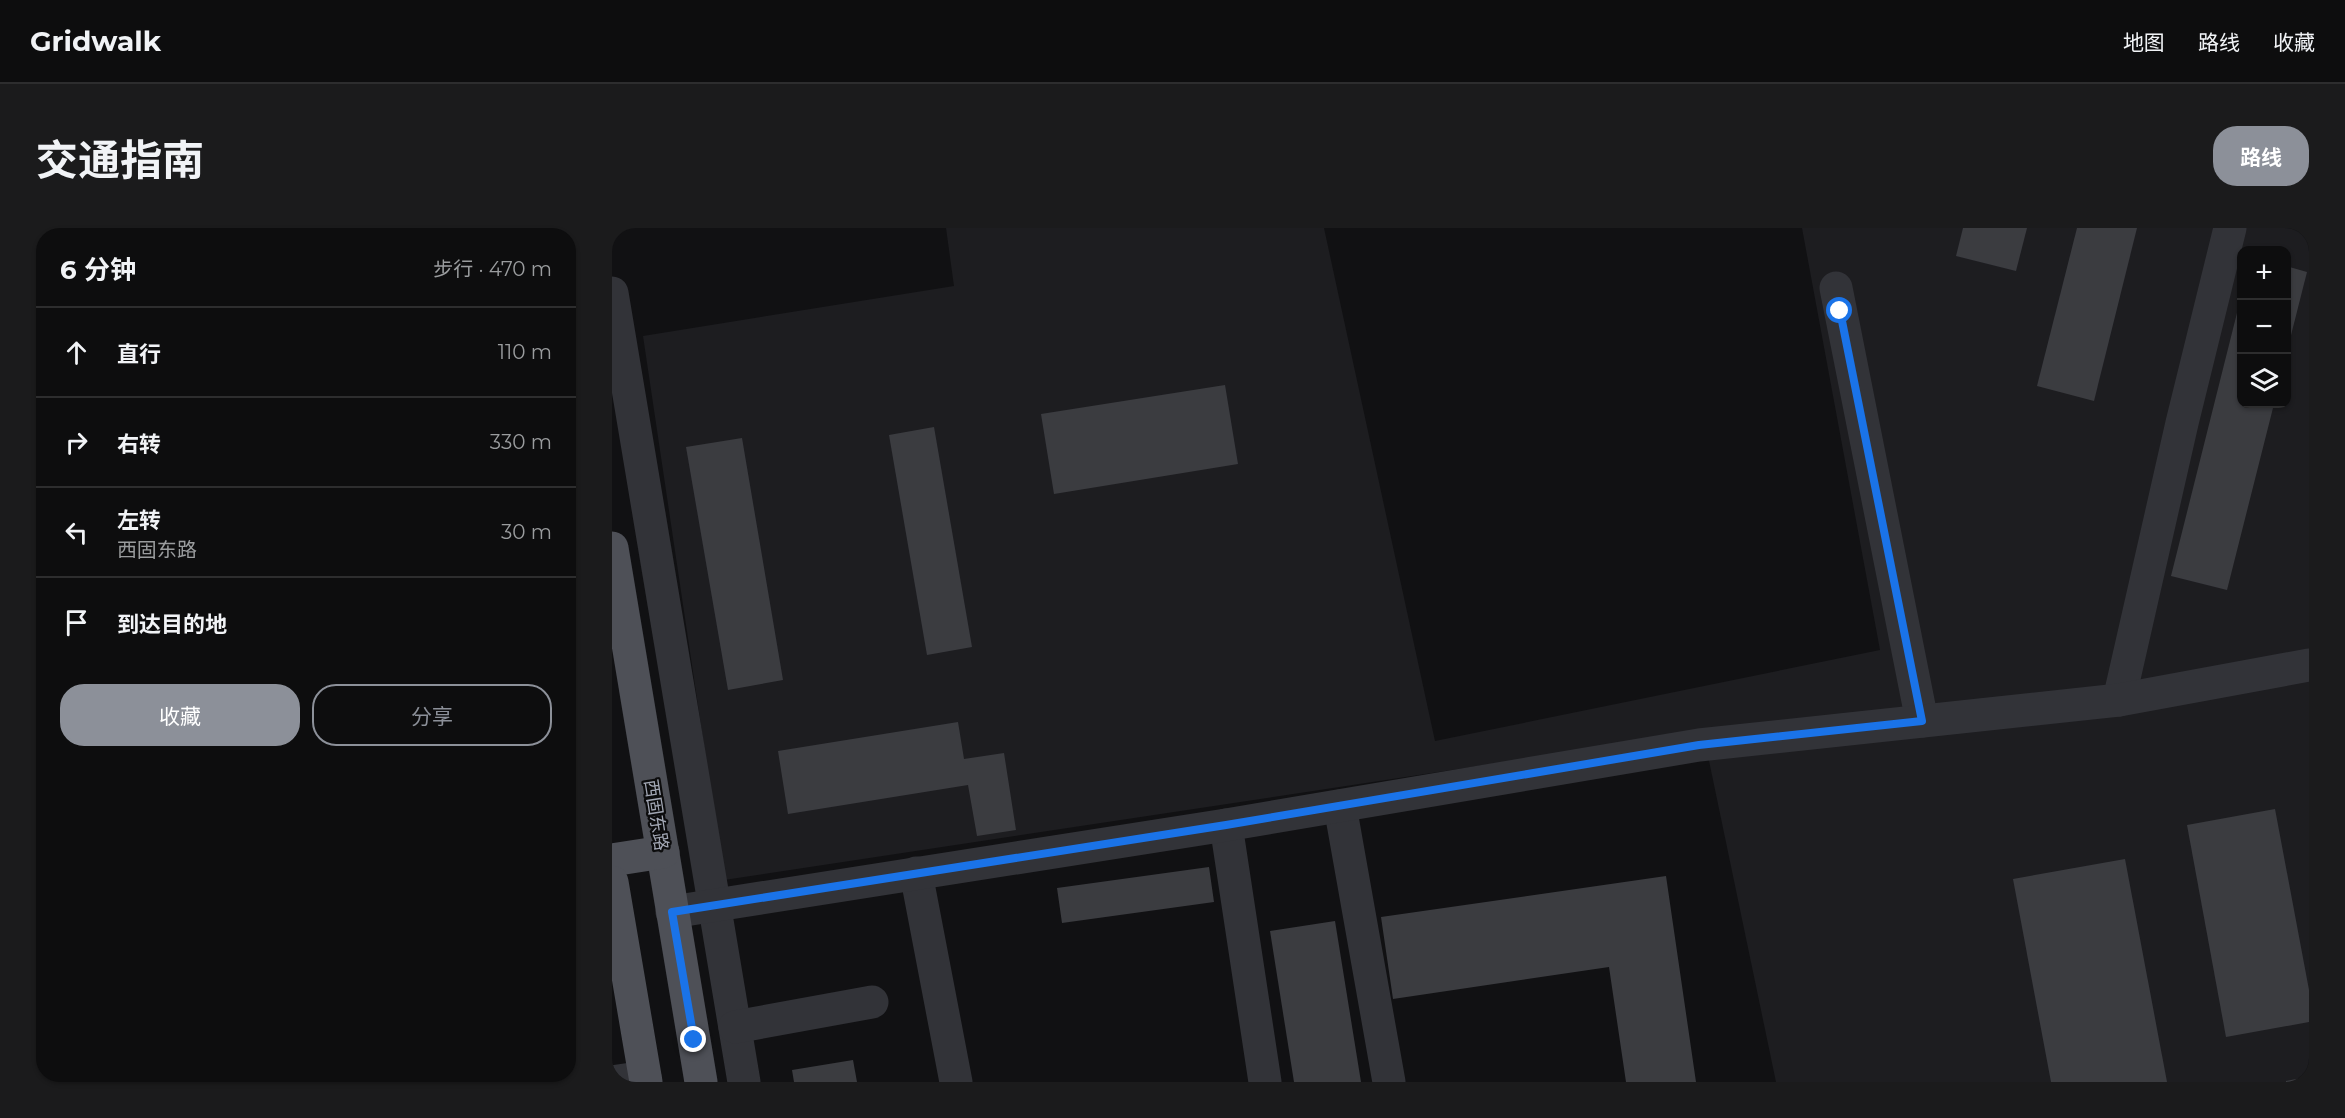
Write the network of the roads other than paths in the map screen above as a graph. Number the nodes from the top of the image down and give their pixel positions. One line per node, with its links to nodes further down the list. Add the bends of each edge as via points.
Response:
1 (2230, 228): 6 (street)
2 (1836, 288): 7 (street)
3 (612, 293): 14 (street)
4 (612, 548): 10 (main road, 西固东路)
5 (2309, 664): 6 (street)
6 (2119, 700): 7 (street)
7 (1922, 721): 8 (street, via 1699,745)
8 (1340, 806): 9 (street); 24 (street)
9 (1226, 825): 12 (street); 23 (street)
10 (663, 852): 11 (main road); 15 (main road, 西固东路)
11 (612, 860)
12 (916, 873): 14 (street); 22 (street)
13 (612, 882): 18 (main road)
14 (716, 905): 15 (street); 17 (street)
15 (672, 912): 20 (main road, 西固东路)
16 (872, 1002): 17 (street)
17 (735, 1027): 21 (street)
18 (645, 1080): 19 (street)
19 (612, 1082)
20 (701, 1082)
21 (744, 1082)
22 (956, 1082)
23 (1265, 1082)
24 (1389, 1082)

